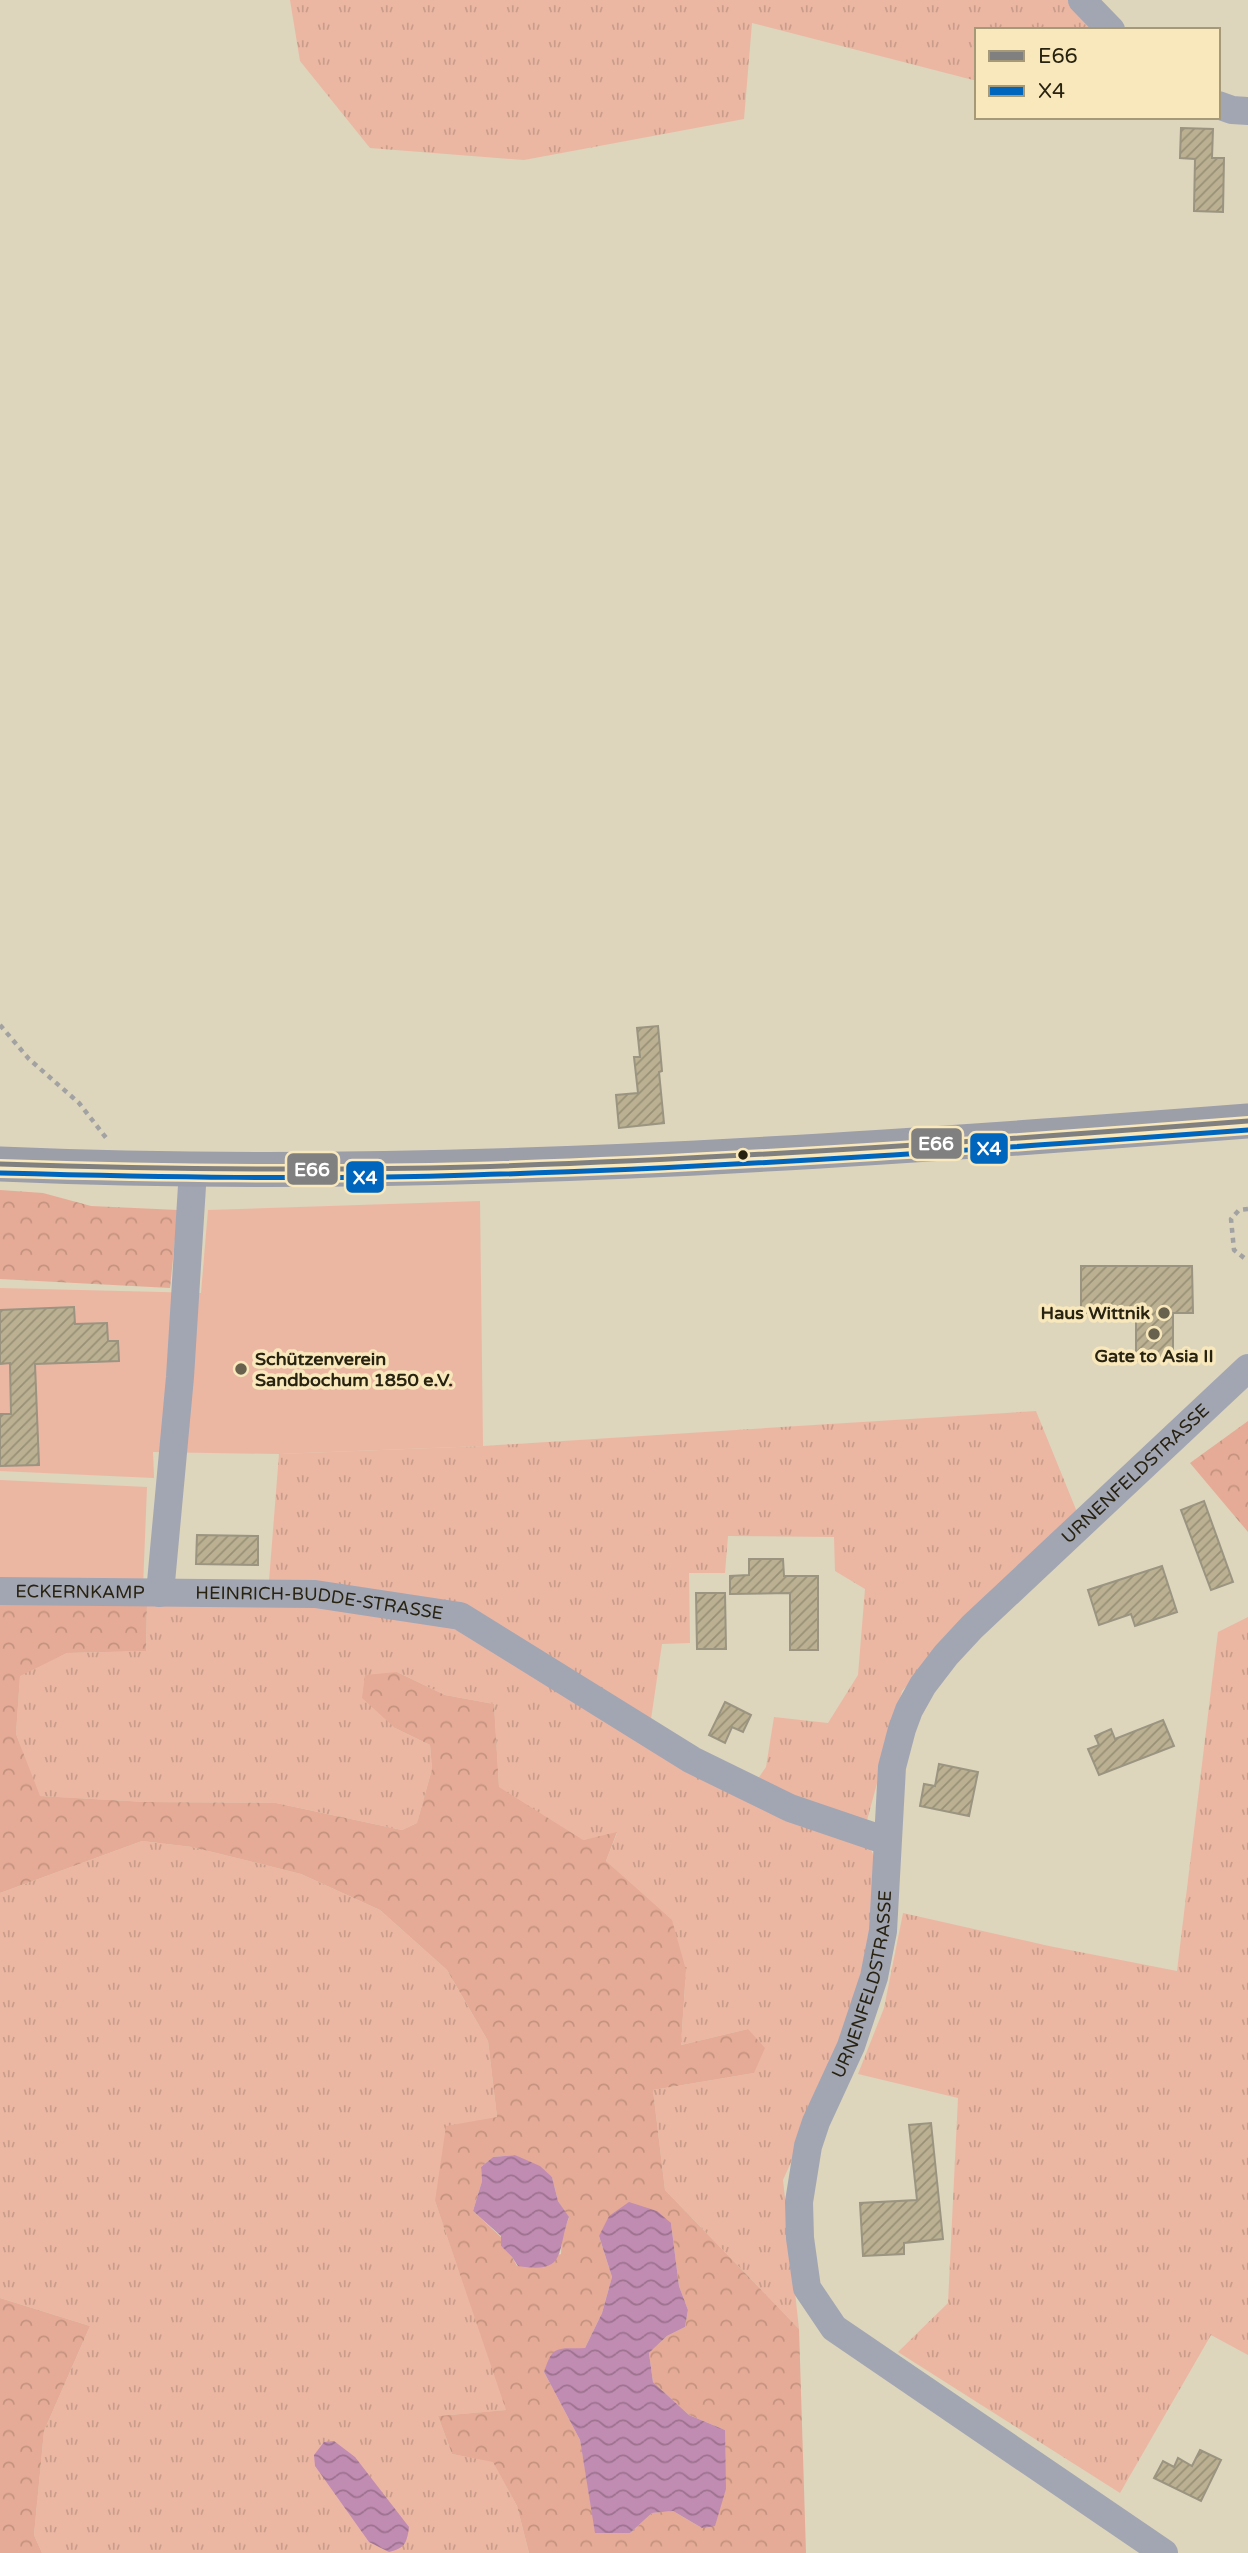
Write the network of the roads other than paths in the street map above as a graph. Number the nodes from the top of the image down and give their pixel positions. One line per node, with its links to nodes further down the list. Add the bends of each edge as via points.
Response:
1 (1082, 0): 2 (street)
2 (1109, 28)
3 (1220, 107): 4 (street)
4 (1248, 111)
5 (1248, 1121): 7 (main road, via 583,1163)
6 (0, 1164): 7 (main road)
7 (193, 1170): 10 (street)
8 (1248, 1368): 11 (street, URNENFELDSTRASSE, via 972,1627 939,1665 902,1729 892,1767)
9 (0, 1591): 10 (street, ECKERNKAMP)
10 (160, 1593): 11 (street, HEINRICH-BUDDE-STRASSE, via 315,1594 460,1616 692,1760 790,1808)
11 (887, 1841): 12 (street, URNENFELDSTRASSE, via 883,1931 874,1977 851,2046 816,2122 805,2165 799,2202 807,2288 834,2328)
12 (1164, 2553)

